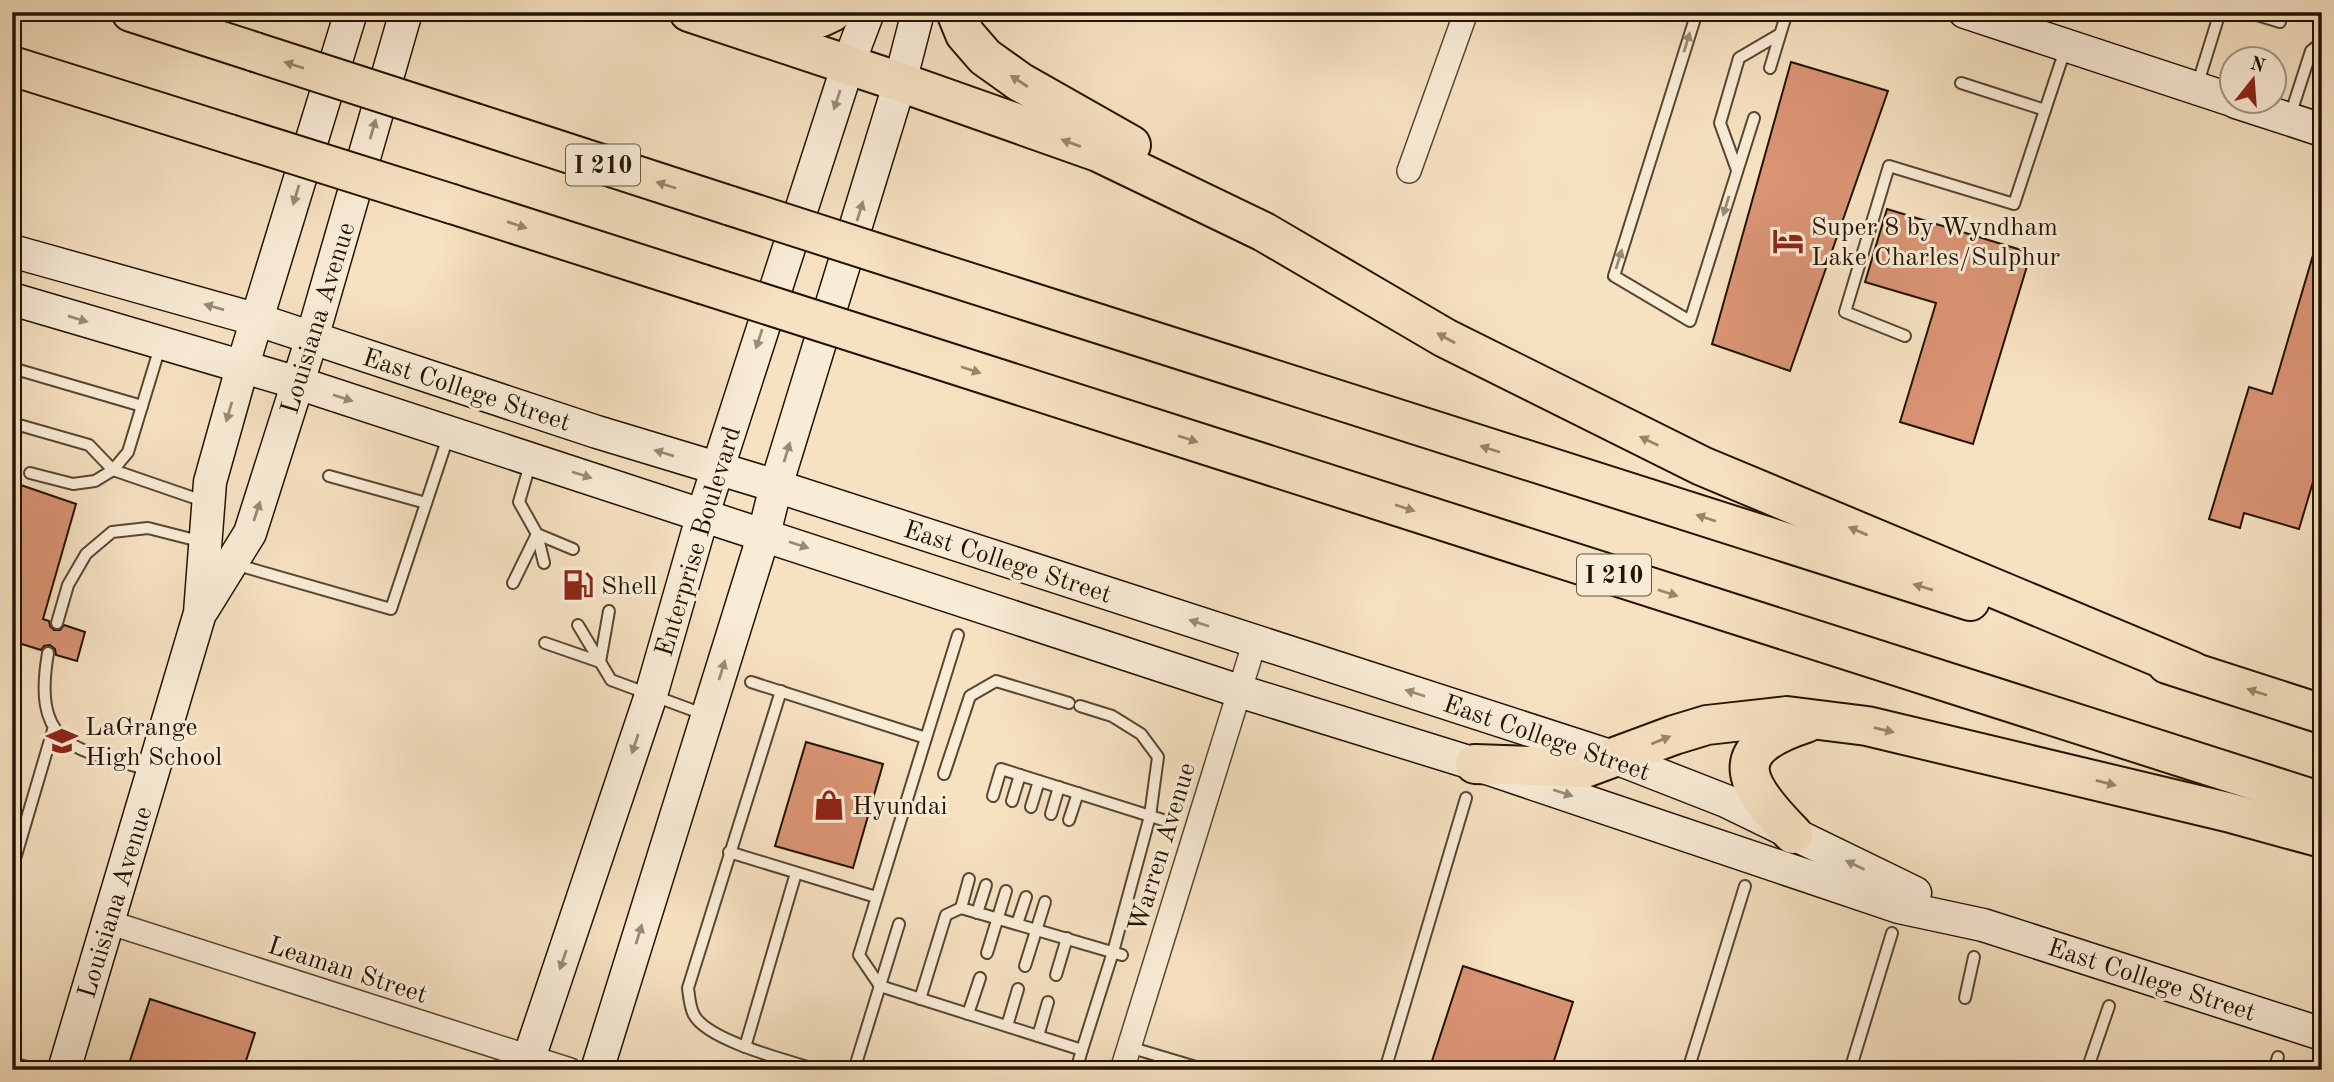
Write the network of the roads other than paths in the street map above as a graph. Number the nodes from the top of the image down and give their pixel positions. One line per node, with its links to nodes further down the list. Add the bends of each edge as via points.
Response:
1 (131, 12): 72 (highway, I 210, one-way to 1, bridge)
2 (351, 12): 37 (main road, Louisiana Avenue, one-way to 37)
3 (406, 12): 39 (main road, Louisiana Avenue, one-way to 3)
4 (832, 12): 14 (highway, via 785,27)
5 (868, 12): 20 (main road, Enterprise Boulevard)
6 (918, 12): 23 (main road)
7 (956, 12): 34 (highway, one-way to 7, via 1172,168 1020,82 985,57 965,34)
8 (1466, 12): 33 (street)
9 (1697, 12): 32 (lane, one-way to 9, via 1690,321 1614,276)
10 (1787, 12): 17 (lane)
11 (1965, 12): 15 (main road)
12 (2220, 12): 25 (lane)
13 (2247, 12): 16 (lane)
14 (701, 17): 20 (highway)
15 (2026, 21): 19 (main road)
16 (2280, 22)
17 (1780, 34): 22 (lane); 32 (lane, via 1739,58 1720,123)
18 (2322, 42): 30 (lane, via 2311,51)
19 (2067, 46): 25 (main road); 27 (lane)
20 (848, 65): 23 (highway); 48 (main road, Enterprise Boulevard, one-way to 48)
21 (12, 66): 92 (highway, I 210, one-way to 92, bridge)
22 (1770, 68)
23 (900, 82): 34 (highway, one-way to 23, via 1098,152); 52 (main road, one-way to 23)
24 (1961, 83): 27 (lane)
25 (2196, 88): 26 (main road)
26 (2218, 96)
27 (2045, 110): 38 (lane, via 2014,204 1889,166 1845,312)
28 (2280, 116): 30 (main road)
29 (1754, 118): 32 (lane)
30 (2289, 119): 31 (main road)
31 (2322, 130)
32 (1737, 170)
33 (1409, 171)
34 (1264, 233): 72 (highway, one-way to 34, via 1702,466 1445,338)
35 (12, 251): 37 (main road, East College Street, one-way to 35)
36 (12, 299): 40 (main road, East College Street, one-way to 40)
37 (258, 320): 39 (main road, East College Street); 42 (main road, Louisiana Avenue)
38 (1905, 336)
39 (312, 338): 43 (main road, Louisiana Avenue); 48 (main road, East College Street, one-way to 39)
40 (161, 344): 42 (main road, East College Street); 44 (lane)
41 (12, 368): 44 (lane)
42 (242, 368): 43 (main road, East College Street); 53 (main road, Louisiana Avenue, one-way to 53)
43 (298, 383): 46 (main road, East College Street, one-way to 46); 60 (main road, Louisiana Avenue, one-way to 43, via 250,533)
44 (142, 406): 49 (lane, via 128,452)
45 (12, 423): 49 (lane, via 89,444)
46 (450, 432): 47 (main road, East College Street); 54 (lane)
47 (532, 459): 55 (main road, East College Street, one-way to 55); 56 (lane, via 519,502)
48 (718, 469): 52 (main road, East College Street); 55 (main road, Enterprise Boulevard)
49 (113, 470): 50 (lane, via 95,481 73,484); 53 (lane)
50 (30, 473)
51 (328, 476): 54 (lane)
52 (776, 486): 57 (main road); 68 (main road, East College Street, one-way to 52)
53 (208, 503): 58 (main road, Louisiana Avenue)
54 (426, 503): 60 (lane, via 391,609)
55 (703, 514): 57 (main road, East College Street); 76 (main road, Enterprise Boulevard)
56 (537, 534): 59 (lane); 61 (lane); 62 (lane)
57 (764, 534): 75 (main road, East College Street, one-way to 75); 78 (main road, one-way to 57)
58 (206, 543): 64 (main road, Louisiana Avenue); 65 (lane, via 148,528 111,532 86,554 68,585)
59 (573, 549)
60 (232, 563): 64 (main road, Louisiana Avenue)
61 (544, 564)
62 (513, 583)
63 (609, 611): 71 (lane)
64 (200, 613): 83 (main road, Louisiana Avenue)
65 (57, 623)
66 (578, 625): 71 (lane)
67 (958, 635): 81 (lane)
68 (1255, 641): 75 (street, Warren Avenue); 82 (main road, East College Street, one-way to 68)
69 (545, 643): 71 (lane)
70 (48, 653): 80 (lane, via 43,681)
71 (600, 662): 76 (lane, via 611,680)
72 (2192, 671): 77 (highway, I 210, one-way to 72)
73 (751, 682): 74 (lane)
74 (781, 691): 81 (lane); 100 (lane)
75 (1239, 691): 87 (main road, East College Street); 137 (street, Warren Avenue)
76 (651, 695): 78 (lane); 141 (main road, Enterprise Boulevard, one-way to 141)
77 (2322, 713)
78 (708, 715): 145 (main road, one-way to 78)
79 (1819, 719): 82 (highway, one-way to 79, via 1707,725 1787,716); 98 (highway, via 1779,732 1756,749 1748,767 1752,783 1769,809); 99 (highway, one-way to 99, via 1867,726)
80 (53, 730): 83 (lane, via 101,758); 101 (lane)
81 (926, 738): 107 (lane)
82 (1616, 758): 87 (highway, via 1585,768); 98 (main road, East College Street, via 1726,801)
83 (153, 770): 113 (main road, Louisiana Avenue)
84 (944, 774): 95 (lane, via 970,695 996,681 1112,716 1141,734 1158,757)
85 (1020, 775): 86 (lane); 90 (lane, via 1001,769); 91 (lane)
86 (1039, 781): 88 (lane); 93 (lane)
87 (1471, 781): 116 (main road, East College Street, one-way to 116, via 1899,907); 151 (lane)
88 (1059, 787): 89 (lane); 94 (lane)
89 (1078, 793): 95 (lane); 96 (lane)
90 (993, 796)
91 (1012, 801)
92 (2322, 802)
93 (1031, 807)
94 (1051, 814)
95 (1150, 816): 97 (lane); 121 (lane)
96 (1069, 820)
97 (1163, 820)
98 (1793, 834): 116 (main road, East College Street, one-way to 98)
99 (2322, 838)
100 (729, 852): 102 (lane); 136 (lane, via 688,988 694,1016 710,1032)
101 (12, 869)
102 (796, 873): 107 (lane); 136 (lane)
103 (969, 879): 110 (lane)
104 (986, 885): 111 (lane)
105 (1745, 886): 152 (lane)
106 (1006, 891): 112 (lane)
107 (876, 897): 126 (lane, via 859,955)
108 (1026, 897): 115 (lane)
109 (1045, 902): 117 (lane)
110 (961, 908): 111 (lane); 129 (lane, via 946,915)
111 (977, 913): 112 (lane)
112 (998, 919): 115 (lane); 120 (lane)
113 (108, 922): 141 (street, Leaman Street); 143 (main road, Louisiana Avenue)
114 (899, 924): 126 (lane)
115 (1017, 924): 117 (lane)
116 (1983, 925): 134 (main road, East College Street)
117 (1036, 929): 119 (lane); 123 (lane)
118 (1892, 933): 153 (lane)
119 (1067, 938): 121 (lane); 124 (lane)
120 (987, 953)
121 (1118, 953): 138 (lane)
122 (1974, 957): 128 (lane)
123 (1025, 966)
124 (1056, 975)
125 (979, 978): 132 (lane)
126 (880, 986): 129 (lane); 147 (lane)
127 (1018, 989): 133 (lane)
128 (1965, 998)
129 (920, 999): 132 (lane)
130 (1048, 1002): 135 (lane)
131 (2109, 1006): 154 (lane)
132 (968, 1014): 133 (lane)
133 (1007, 1026): 135 (lane)
134 (2322, 1034)
135 (1038, 1036): 138 (lane)
136 (746, 1047): 146 (lane)
137 (1129, 1047): 149 (street, Warren Avenue); 150 (lane)
138 (1082, 1050): 148 (lane)
139 (2278, 1057): 155 (lane)
140 (12, 1063): 142 (lane)
141 (527, 1063): 144 (street, Leaman Street)
142 (39, 1070)
143 (64, 1070)
144 (570, 1070)
145 (597, 1070)
146 (818, 1070)
147 (854, 1070)
148 (1076, 1070)
149 (1122, 1070)
150 (1206, 1070)
151 (1385, 1070)
152 (1688, 1070)
153 (1850, 1070)
154 (2087, 1070)
155 (2274, 1070)

